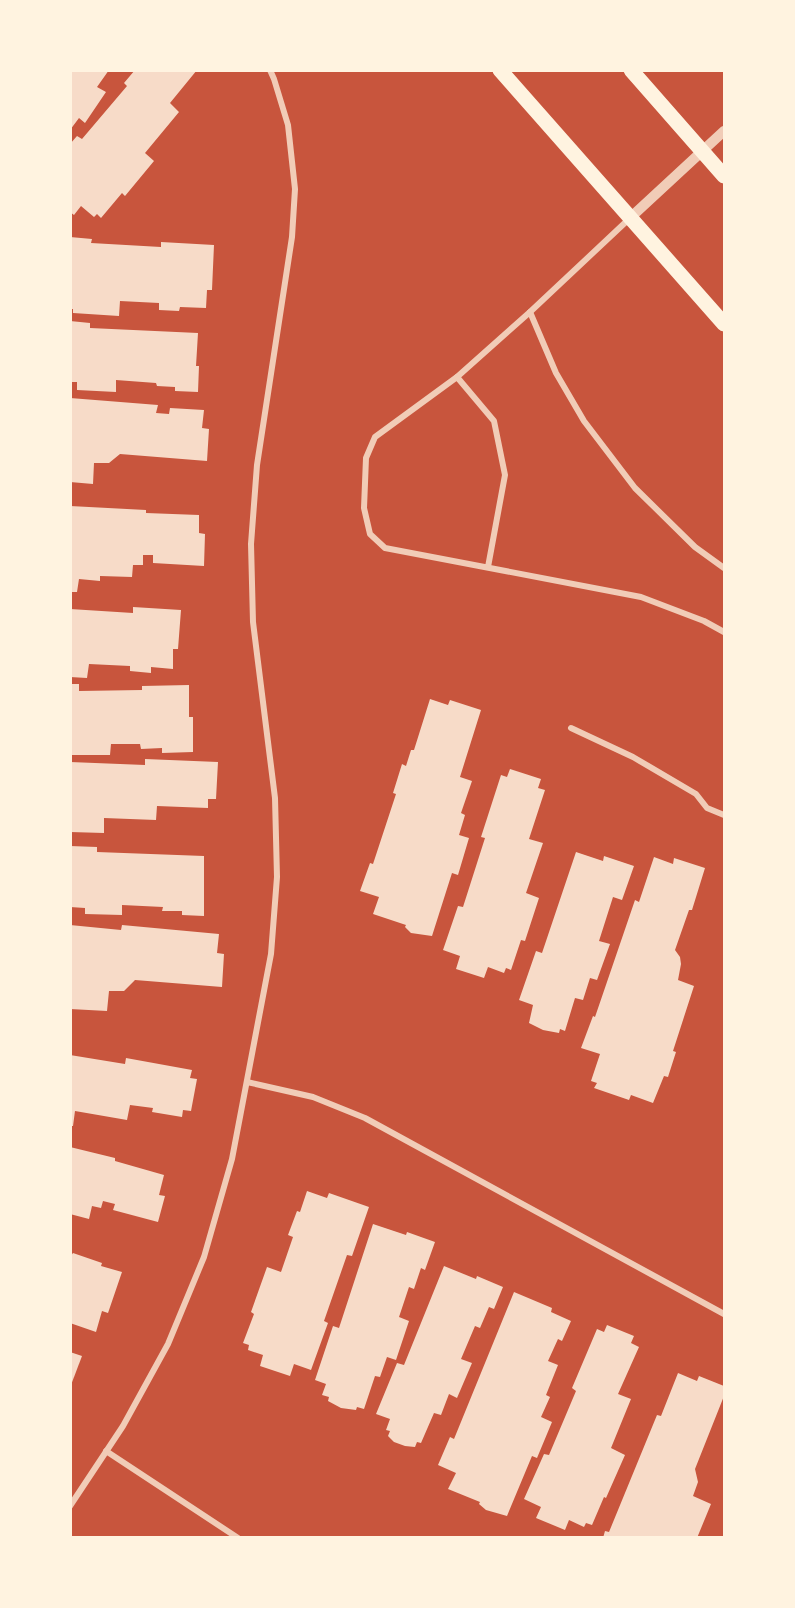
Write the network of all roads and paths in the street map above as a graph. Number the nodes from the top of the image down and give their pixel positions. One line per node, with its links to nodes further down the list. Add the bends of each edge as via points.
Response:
1 (270, 70): 16 (street, via 288,125 296,189 257,465 251,544 253,622 274,798 277,877 271,954)
2 (500, 70): 7 (main road)
3 (631, 70): 5 (main road)
4 (724, 131): 5 (street)
5 (703, 151): 6 (main road); 7 (street)
6 (724, 176)
7 (630, 218): 8 (street); 9 (main road)
8 (530, 312): 10 (street); 12 (street, via 556,372 584,421 635,488 695,547)
9 (724, 324)
10 (457, 377): 11 (street, via 494,421 506,475); 11 (street, via 375,437 366,458 364,508 370,534 385,548)
11 (488, 567): 13 (street, via 641,597)
12 (724, 568)
13 (724, 632)
14 (571, 728): 15 (street, via 642,762 696,794 707,808)
15 (724, 815)
16 (247, 1082): 17 (street, via 313,1097 365,1118); 18 (street, via 230,1167 204,1257 168,1344)
17 (724, 1314)
18 (106, 1451): 19 (street); 20 (street)
19 (70, 1506)
20 (238, 1538)

